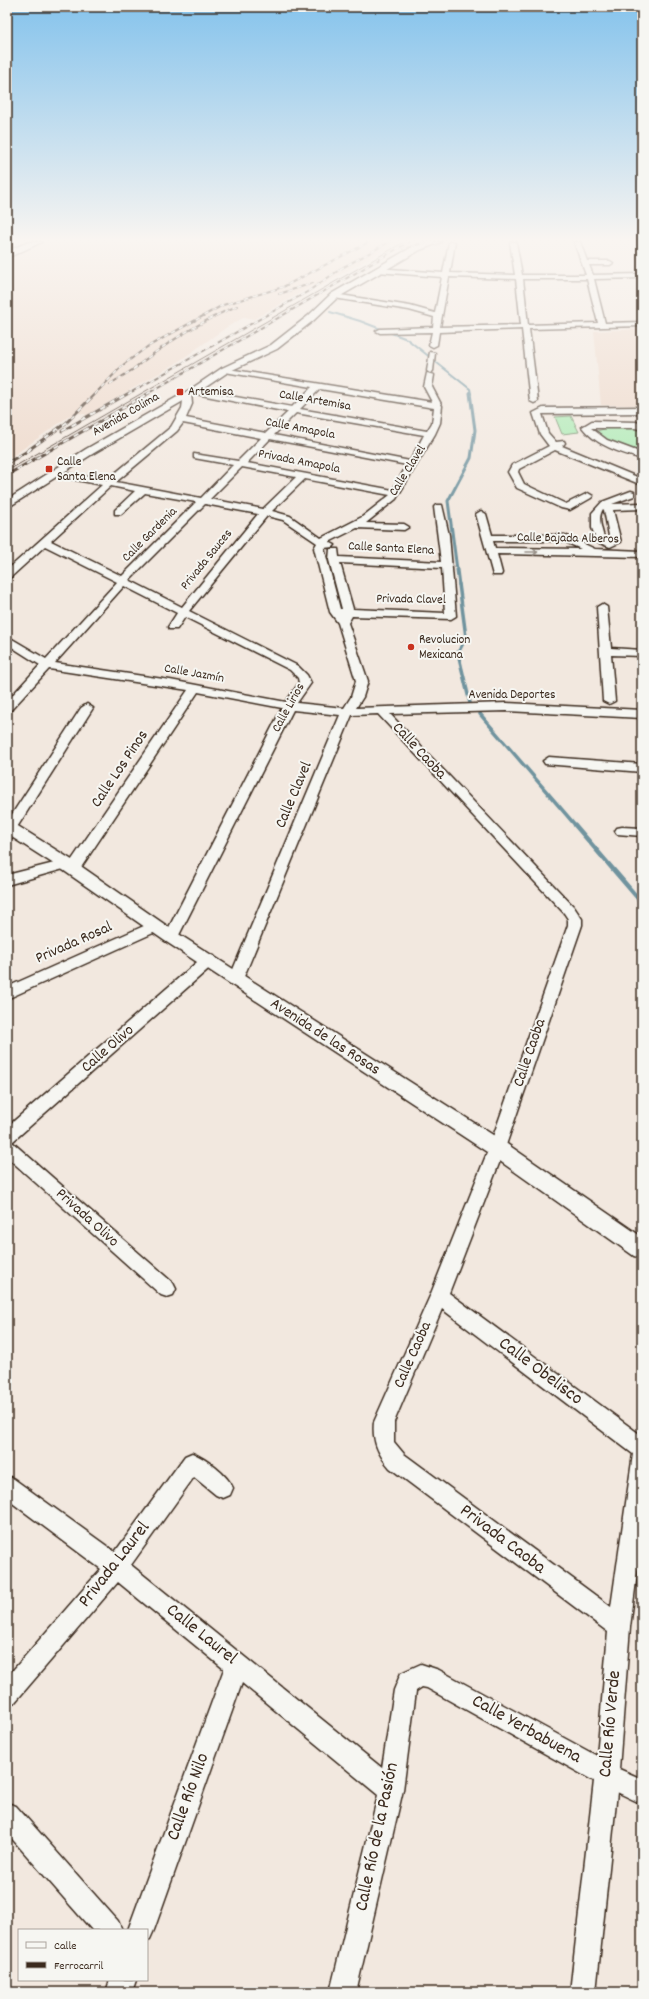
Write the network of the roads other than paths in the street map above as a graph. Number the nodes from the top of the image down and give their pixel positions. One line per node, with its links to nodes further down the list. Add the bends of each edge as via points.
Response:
1 (289, 335): 5 (street, Avenida Colima, via 274,347)
2 (434, 335): 4 (street)
3 (526, 335): 9 (street)
4 (433, 349): 6 (street)
5 (225, 370): 7 (street); 8 (street, Avenida Colima)
6 (430, 373): 10 (street, via 428,387)
7 (318, 386): 10 (street); 11 (street, Calle Gardenia)
8 (191, 393): 11 (street, Calle Artemisa); 13 (street); 22 (street, Avenida Colima)
9 (534, 401)
10 (438, 406): 15 (street, Calle Clavel, via 436,424)
11 (294, 410): 15 (street, Calle Artemisa); 16 (street, Calle Gardenia)
12 (642, 410): 17 (street, via 543,411)
13 (181, 420): 16 (street, Calle Amapola); 26 (street, via 174,429)
14 (642, 427): 19 (street, via 592,424 586,427 590,434 601,440)
15 (431, 434): 21 (street, Calle Clavel)
16 (268, 437): 20 (street, Calle Gardenia); 21 (street, Calle Amapola)
17 (557, 444): 23 (street); 25 (street); 30 (street, via 515,466 513,472 520,486 570,507)
18 (197, 456): 20 (street, Privada Amapola)
19 (642, 456)
20 (240, 464): 24 (street, Privada Amapola); 31 (street, Calle Gardenia)
21 (414, 464): 28 (street, Calle Clavel)
22 (54, 473): 26 (street); 32 (street, Avenida Colima)
23 (642, 475)
24 (303, 476): 28 (street, Privada Amapola); 37 (street, Privada Sauces)
25 (642, 482)
26 (108, 484): 27 (street); 42 (street)
27 (142, 490): 31 (street); 36 (street)
28 (395, 493): 39 (street, Calle Clavel, via 384,506)
29 (631, 494): 33 (street)
30 (588, 496)
31 (202, 502): 37 (street); 52 (street, Calle Gardenia)
32 (7, 505)
33 (608, 506): 33 (street, via 616,542 610,544 600,540 595,525 595,514 598,509); 34 (street)
34 (642, 506)
35 (439, 507): 49 (street, Privada Clavel)
36 (118, 512)
37 (265, 512): 44 (street, via 286,517); 56 (street, Privada Sauces)
38 (481, 514): 41 (street)
39 (355, 525): 40 (street); 43 (street, Calle Clavel)
40 (404, 527)
41 (488, 538): 45 (street); 46 (street, via 565,538)
42 (44, 541): 51 (street); 52 (street, Calle Lirios)
43 (332, 542): 44 (street, Calle Clavel); 48 (street)
44 (321, 543): 54 (street, Calle Clavel, via 319,548)
45 (493, 552): 46 (street, Calle Bajada Alberos, one-way to 46); 50 (street)
46 (596, 552): 47 (street, Calle Bajada Alberos)
47 (642, 554)
48 (334, 560): 49 (street, Calle Santa Elena); 55 (street)
49 (447, 565): 55 (street, Privada Clavel, via 451,616)
50 (497, 573)
51 (7, 575)
52 (123, 582): 56 (street, Calle Lirios); 63 (street, Calle Gardenia)
53 (602, 607): 61 (street)
54 (335, 612): 55 (street, Privada Clavel); 57 (street, Calle Clavel)
55 (348, 612): 57 (street)
56 (182, 613): 58 (street, Privada Sauces); 66 (street, Calle Lirios, via 294,668 305,683)
57 (343, 623): 69 (street, Calle Clavel, via 362,681 357,697)
58 (173, 627)
59 (7, 639): 63 (street, Calle Jazmín)
60 (642, 653): 61 (street)
61 (607, 654): 62 (street); 65 (street)
62 (642, 660)
63 (48, 665): 64 (street, Calle Jazmín); 67 (street, Calle Gardenia)
64 (195, 688): 66 (street, Calle Jazmín); 77 (street, Calle Los Pinos)
65 (609, 701)
66 (289, 706): 69 (street, Calle Jazmín); 80 (street, Calle Lirios)
67 (7, 708)
68 (86, 708): 74 (street)
69 (347, 712): 70 (street, Calle Jazmín); 82 (street, Calle Clavel)
70 (382, 712): 71 (street, Avenida Deportes, via 507,707); 86 (street, Calle Caoba, via 576,919)
71 (642, 714)
72 (549, 761): 73 (street)
73 (642, 768)
74 (8, 828): 77 (street, Avenida de las Rosas)
75 (622, 831): 76 (street)
76 (642, 832)
77 (70, 866): 78 (street); 79 (street, Avenida de las Rosas)
78 (7, 880)
79 (155, 926): 80 (street, Avenida de las Rosas); 83 (street, Privada Rosal)
80 (171, 937): 81 (street, Avenida de las Rosas)
81 (209, 960): 82 (street, Avenida de las Rosas); 84 (street, Calle Olivo)
82 (236, 979): 86 (street, Avenida de las Rosas)
83 (7, 993)
84 (7, 1137)
85 (7, 1147): 88 (street, Privada Olivo)
86 (497, 1148): 87 (street, Avenida de las Rosas); 89 (street, Calle Caoba)
87 (642, 1249)
88 (167, 1290)
89 (439, 1296): 90 (street, Calle Obelisco); 91 (street, Calle Caoba, via 384,1422 382,1437)
90 (642, 1448)
91 (387, 1450): 96 (street, Privada Caoba, via 397,1461)
92 (642, 1457): 96 (street, Calle Río Verde)
93 (7, 1486): 95 (street, Calle Laurel)
94 (223, 1488): 95 (street, Privada Laurel, via 192,1463)
95 (117, 1567): 97 (street, Calle Laurel); 99 (street, Privada Laurel)
96 (619, 1627): 100 (street, Calle Río Verde)
97 (237, 1664): 101 (street, Calle Laurel); 105 (street, Calle Río Nilo)
98 (409, 1681): 100 (street, Calle Yerbabuena, via 421,1675 431,1678); 101 (street, Calle Río de la Pasión)
99 (7, 1694)
100 (607, 1775): 102 (street, Calle Yerbabuena); 109 (street, Calle Río Verde)
101 (391, 1790): 108 (street, Calle Río de la Pasión)
102 (642, 1792)
103 (7, 1815): 104 (street)
104 (108, 1929)
105 (141, 1929)
106 (123, 1981): 107 (street)
107 (119, 1992)
108 (343, 1992)
109 (583, 1992)

